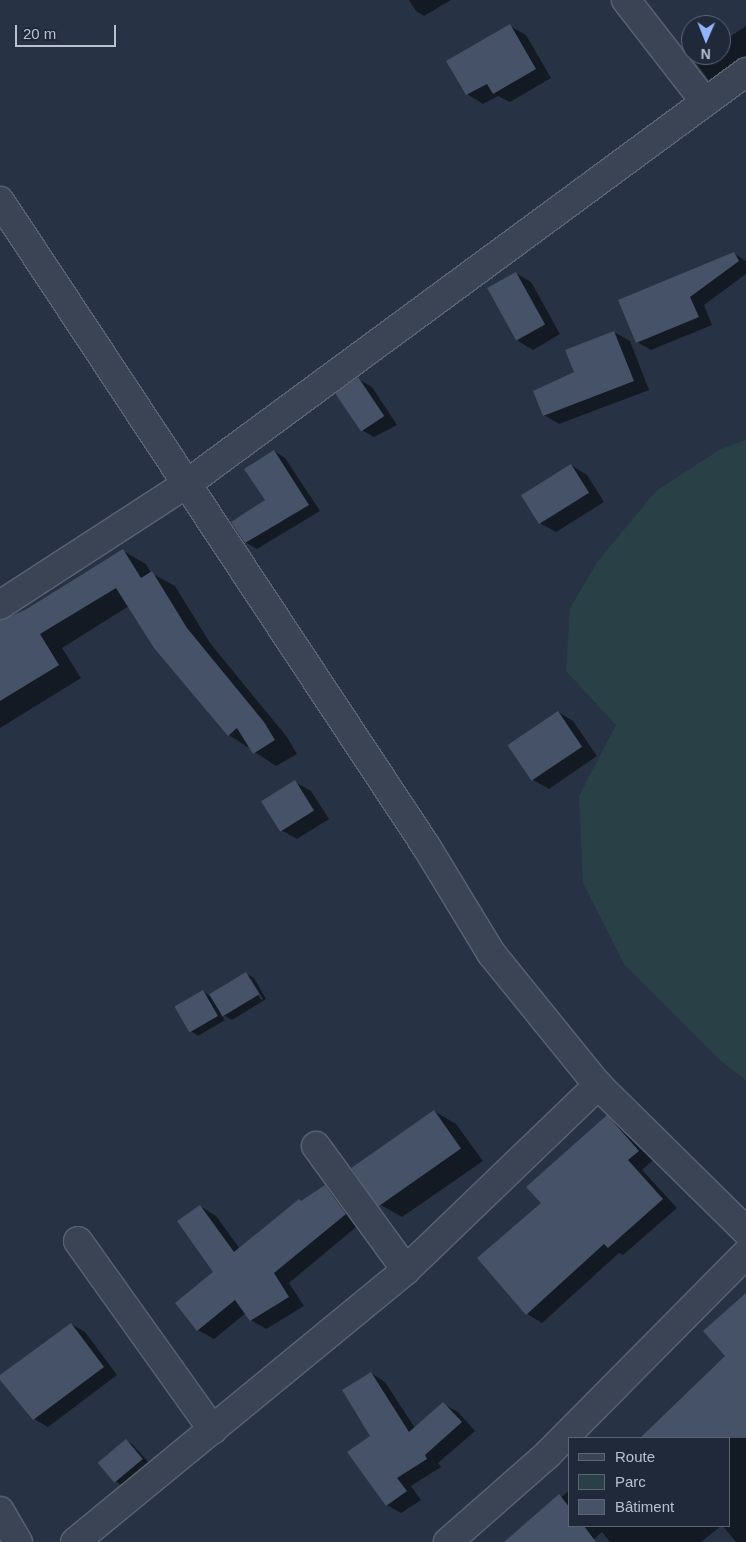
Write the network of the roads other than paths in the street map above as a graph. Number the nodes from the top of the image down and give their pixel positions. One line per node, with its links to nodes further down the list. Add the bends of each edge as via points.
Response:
1 (626, 0): 3 (street)
2 (746, 72): 3 (street)
3 (705, 102): 5 (street)
4 (0, 201): 5 (street)
5 (188, 483): 6 (street); 7 (street, via 426,846 491,953)
6 (0, 605)
7 (598, 1085): 9 (street); 12 (street)
8 (316, 1146): 12 (street)
9 (746, 1231)
10 (78, 1241): 13 (street)
11 (746, 1254): 17 (street, via 548,1454)
12 (406, 1270): 13 (street)
13 (213, 1430): 16 (street)
14 (0, 1511): 15 (street)
15 (18, 1542)
16 (75, 1542)
17 (448, 1542)

